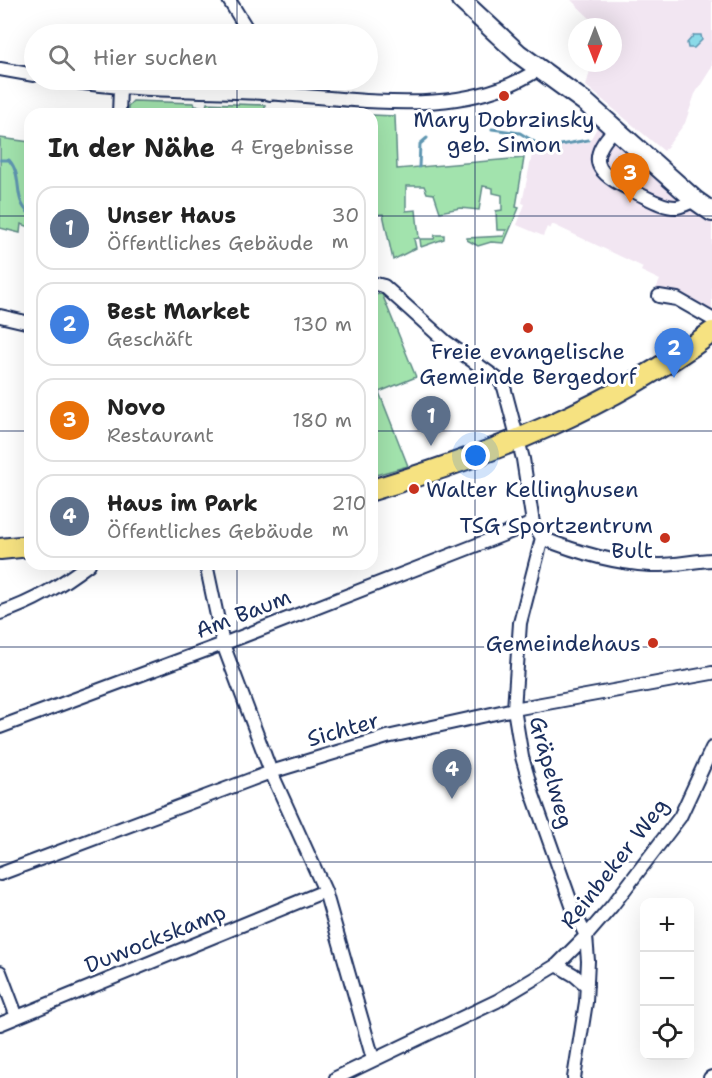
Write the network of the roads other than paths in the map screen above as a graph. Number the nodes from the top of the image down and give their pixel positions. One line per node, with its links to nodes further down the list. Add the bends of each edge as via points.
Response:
1 (229, 0): 3 (street)
2 (460, 0): 5 (main road)
3 (244, 24)
4 (0, 69): 6 (street)
5 (539, 69): 9 (street, via 522,81 478,95 411,103); 11 (main road, via 585,102)
6 (24, 73)
7 (120, 90): 10 (street)
8 (180, 90): 9 (street)
9 (270, 93)
10 (119, 108)
11 (614, 130): 12 (main road); 12 (street, via 599,152 603,174 667,206)
12 (695, 200): 13 (main road)
13 (712, 212)
14 (378, 284): 20 (street, via 499,380)
15 (659, 296): 17 (street, via 677,299)
16 (0, 316): 18 (street)
17 (712, 319)
18 (24, 322)
19 (712, 333): 20 (main road, via 596,404)
20 (518, 439): 21 (main road); 22 (street)
21 (378, 488)
22 (533, 524): 23 (street); 30 (street, Am Baum)
23 (542, 538): 26 (street, via 599,557 652,565); 32 (street, Gräpelweg, via 520,623)
24 (24, 547): 25 (main road)
25 (0, 549)
26 (712, 560)
27 (81, 570): 29 (street, via 33,601)
28 (207, 570): 30 (street)
29 (0, 613)
30 (223, 644): 33 (street, Am Baum); 35 (street)
31 (712, 673): 32 (street, Sichter)
32 (514, 709): 35 (street, Sichter, via 387,737); 38 (street, Gräpelweg, via 533,795)
33 (0, 727)
34 (712, 748): 38 (street, Reinbeker Weg, via 680,817)
35 (271, 772): 36 (street, Sichter); 37 (street)
36 (0, 874)
37 (325, 891): 42 (street, Duwockskamp); 44 (street)
38 (586, 936): 39 (street, Reinbeker Weg); 41 (street)
39 (557, 965): 41 (street); 44 (street, Reinbeker Weg, via 497,1001)
40 (0, 972): 42 (street)
41 (587, 986): 46 (street)
42 (17, 1017): 43 (street, Duwockskamp)
43 (0, 1024)
44 (373, 1059): 45 (street, Reinbeker Weg)
45 (336, 1078)
46 (574, 1078)

